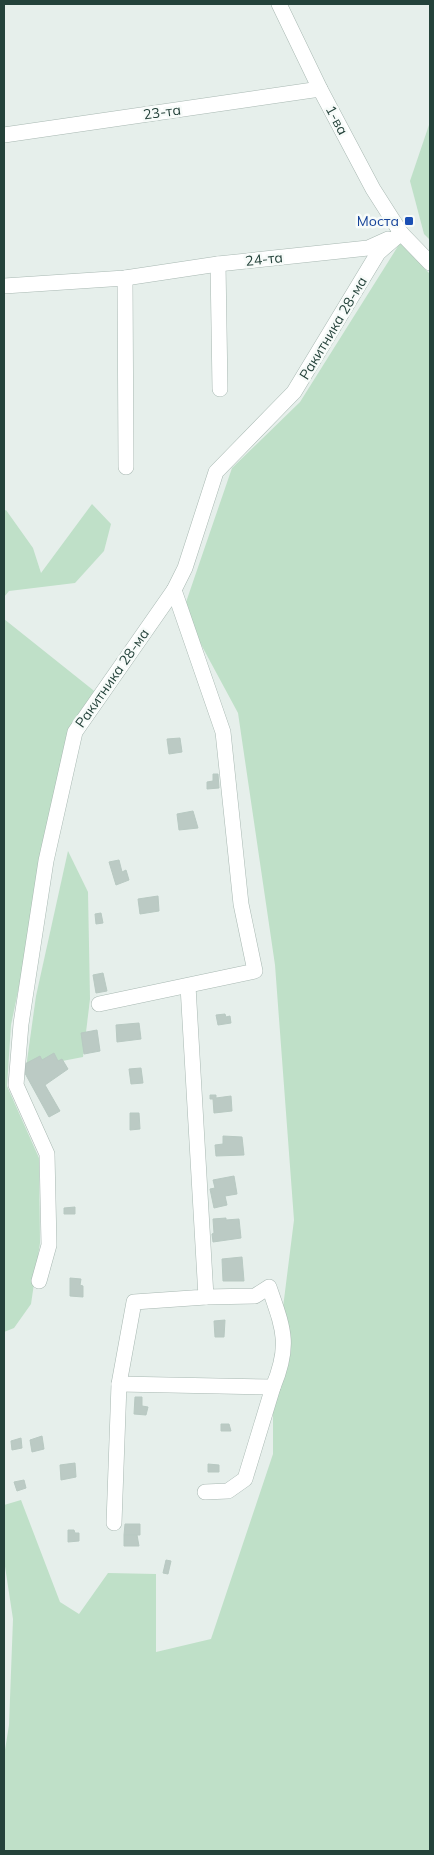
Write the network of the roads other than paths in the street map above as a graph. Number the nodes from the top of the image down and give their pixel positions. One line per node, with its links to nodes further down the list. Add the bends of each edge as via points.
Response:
1 (279, 4): 2 (street, 1-ва)
2 (320, 89): 3 (street, 23-та); 4 (street, 1-ва, via 373,189)
3 (4, 135)
4 (401, 233): 5 (street, 1-ва); 6 (street, 24-та, via 368,248); 11 (street, Ракитника 28-ма, via 378,253 294,392 216,472 185,568)
5 (430, 263)
6 (218, 264): 7 (street, 24-та); 9 (street)
7 (125, 278): 8 (street, 24-та); 10 (street)
8 (4, 286)
9 (220, 389)
10 (126, 467)
11 (174, 590): 12 (street, via 223,732 241,904 255,971); 14 (street, Ракитника 28-ма, via 75,732 46,860 21,1024 16,1085 47,1154 49,1245)
12 (188, 986): 13 (street); 15 (street)
13 (99, 1004)
14 (39, 1281)
15 (206, 1297): 16 (street, via 134,1302); 17 (street, via 255,1296 269,1287 284,1331 283,1363)
16 (119, 1384): 17 (street); 19 (street)
17 (273, 1387): 18 (street, via 244,1479 228,1491)
18 (205, 1492)
19 (114, 1523)

